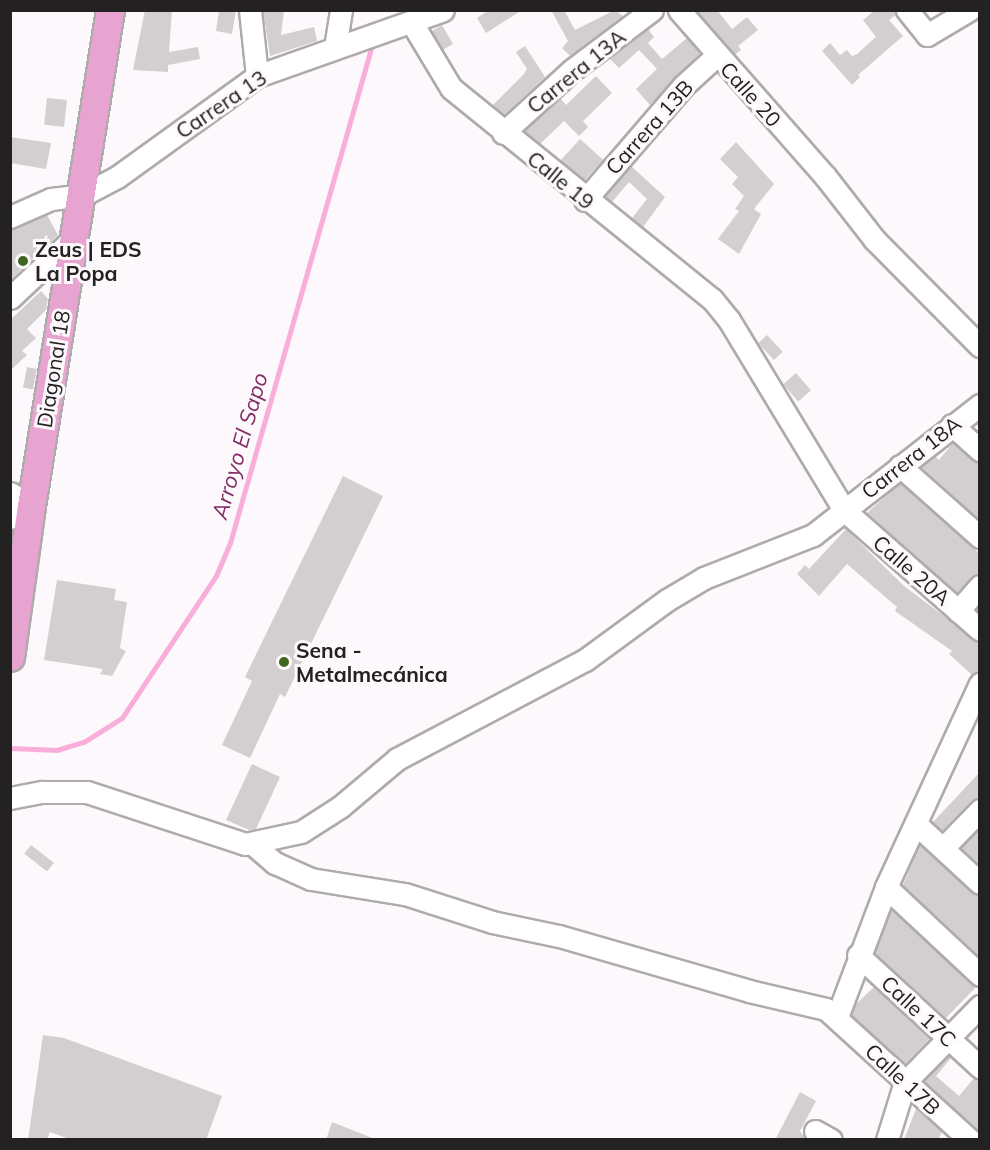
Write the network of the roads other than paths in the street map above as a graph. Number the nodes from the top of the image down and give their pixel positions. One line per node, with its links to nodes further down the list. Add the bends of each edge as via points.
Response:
1 (110, 10): 14 (main road, Diagonal 18)
2 (250, 10): 12 (street)
3 (341, 10): 10 (street)
4 (443, 10): 9 (street, Carrera 13)
5 (652, 10): 13 (street, Carrera 13A, via 572,70)
6 (680, 10): 11 (street, Calle 20)
7 (907, 10): 8 (street, via 927,35)
8 (969, 10)
9 (412, 23): 10 (street, Carrera 13); 13 (street, Calle 19, via 451,88)
10 (335, 48): 12 (street, Carrera 13)
11 (716, 56): 15 (street, Carrera 13B, via 683,86); 19 (street, Calle 20, via 825,176 873,239)
12 (256, 76): 14 (street, Carrera 13, via 117,177)
13 (503, 133): 15 (street, Calle 19)
14 (83, 195): 16 (street, Carrera 13, via 51,199); 17 (main road, Diagonal 18)
15 (585, 200): 25 (street, Calle 19, via 694,281 729,320)
16 (10, 217)
17 (75, 237): 18 (street); 24 (main road, Diagonal 18)
18 (10, 298)
19 (980, 346)
20 (980, 405): 21 (street, Carrera 18A)
21 (952, 425): 22 (street); 23 (street, Carrera 18A)
22 (980, 450)
23 (900, 466): 25 (street, Carrera 18A); 26 (street)
24 (17, 506): 30 (main road, Diagonal 18)
25 (844, 510): 28 (street, Calle 20A); 35 (street, Carrera 18A, via 813,535 704,578 585,660 397,759 340,807 301,832)
26 (980, 537)
27 (980, 586): 28 (street)
28 (958, 611): 29 (street, Calle 20A)
29 (980, 630)
30 (10, 657)
31 (978, 689): 34 (street)
32 (10, 798): 35 (street, via 42,792 87,792 230,841)
33 (980, 810): 36 (street)
34 (916, 824): 36 (street); 38 (street)
35 (254, 845): 42 (street, via 275,863 311,879 405,894 492,922 558,936 826,1009)
36 (943, 848): 37 (street)
37 (980, 883)
38 (885, 887): 39 (street); 40 (street)
39 (858, 955): 42 (street); 43 (street, Calle 17C)
40 (980, 975)
41 (980, 1006): 43 (street)
42 (837, 1017): 45 (street, Calle 17B)
43 (948, 1037): 44 (street, Calle 17C); 45 (street)
44 (980, 1066)
45 (905, 1082): 46 (street); 47 (street, Calle 17B)
46 (887, 1140)
47 (970, 1140)

